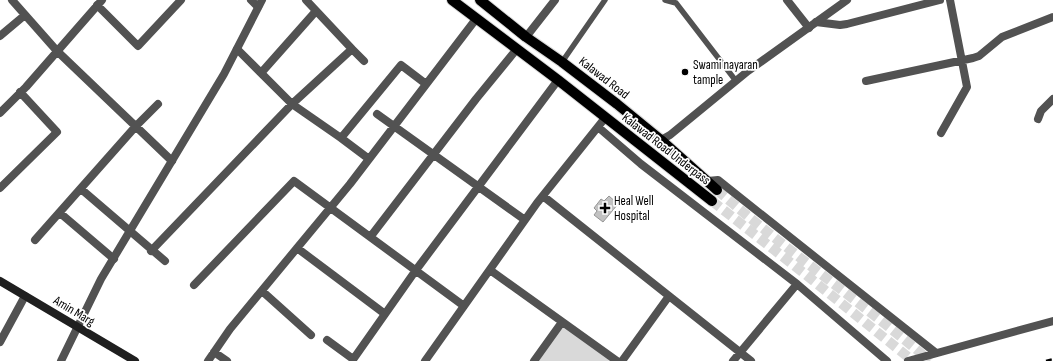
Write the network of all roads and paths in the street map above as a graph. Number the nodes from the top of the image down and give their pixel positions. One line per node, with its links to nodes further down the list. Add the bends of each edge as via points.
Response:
1 (12, 0): 17 (street)
2 (181, 0): 14 (street, via 138,46)
3 (251, 0): 15 (street)
4 (306, 0): 16 (street)
5 (452, 0): 19 (main road)
6 (555, 0): 23 (street)
7 (605, 0): 30 (lane)
8 (665, 0): 33 (lane, via 676,4)
9 (787, 0): 21 (street)
10 (847, 0): 20 (street)
11 (940, 0): 20 (street, via 847,24)
12 (950, 0): 29 (street)
13 (486, 2): 23 (main road, Kalawad Road)
14 (100, 3): 27 (street)
15 (260, 3): 24 (street)
16 (316, 11): 25 (street); 31 (street)
17 (25, 15): 22 (street); 27 (street)
18 (1053, 17): 29 (street, via 1002,37 979,56)
19 (476, 18): 26 (main road); 35 (street)
20 (816, 22): 21 (street)
21 (809, 28): 33 (street)
22 (0, 36)
23 (526, 37): 30 (main road, Kalawad Road)
24 (237, 49): 31 (street); 52 (street)
25 (352, 49): 28 (street); 39 (street)
26 (516, 50): 32 (main road); 50 (street)
27 (57, 51): 36 (street); 44 (street)
28 (364, 61)
29 (962, 61): 34 (street); 47 (street, via 967,87)
30 (562, 62): 49 (main road, Kalawad Road)
31 (261, 73): 39 (street)
32 (558, 80): 42 (main road); 54 (street)
33 (736, 81): 49 (street)
34 (866, 81)
35 (426, 84): 45 (street); 48 (street, via 401,65)
36 (20, 92): 40 (street); 55 (street, via 57,132)
37 (1053, 99): 43 (street, via 1041,111)
38 (158, 104): 44 (street)
39 (292, 104): 48 (street); 67 (street)
40 (0, 113)
41 (377, 114): 45 (street)
42 (605, 118): 46 (street); 59 (main road, Kalawad Road Underpass)
43 (1038, 119)
44 (136, 126): 52 (street); 56 (street)
45 (394, 126): 50 (street); 51 (street)
46 (598, 127): 58 (street); 73 (street, via 641,164)
47 (941, 133)
48 (341, 138): 51 (street)
49 (661, 140): 53 (main road, Kalawad Road)
50 (434, 155): 54 (street); 64 (street)
51 (369, 159): 60 (street)
52 (172, 161): 63 (street)
53 (708, 181): 57 (main road, Kalawad Road Underpass); 88 (street, via 718,180)
54 (480, 186): 62 (street); 70 (street)
55 (0, 188)
56 (81, 189): 61 (street); 63 (street)
57 (717, 190)
58 (543, 196): 62 (street); 77 (street)
59 (712, 201)
60 (331, 207): 64 (street); 66 (street); 74 (street, via 294,180)
61 (60, 213): 65 (street); 68 (street)
62 (525, 220): 71 (street)
63 (130, 232): 67 (street); 68 (street)
64 (371, 236): 70 (street)
65 (35, 240)
66 (297, 248): 75 (street); 79 (street)
67 (151, 250): 69 (street)
68 (114, 259): 82 (street)
69 (165, 261)
70 (416, 270): 78 (street); 79 (street)
71 (490, 270): 78 (street); 81 (street)
72 (0, 281): 76 (main road, Amin Marg)
73 (797, 284): 87 (street); 100 (street)
74 (194, 285)
75 (262, 290): 83 (street); 86 (street)
76 (25, 296): 82 (main road, Amin Marg); 85 (street)
77 (669, 296): 87 (street); 97 (street)
78 (464, 306): 94 (street)
79 (385, 314): 89 (street)
80 (1053, 321): 88 (street)
81 (562, 322): 95 (street); 96 (street)
82 (78, 328): 90 (street); 91 (main road, Amin Marg)
83 (311, 335)
84 (327, 340): 89 (street)
85 (0, 342)
86 (214, 352): 92 (street); 93 (street)
87 (740, 352): 98 (street); 99 (street)
88 (936, 353): 101 (street)
89 (352, 360)
90 (61, 361)
91 (135, 361)
92 (208, 361)
93 (227, 361)
94 (425, 361)
95 (534, 361)
96 (617, 361)
97 (622, 361)
98 (733, 361)
99 (751, 361)
100 (887, 361)
101 (908, 361)

